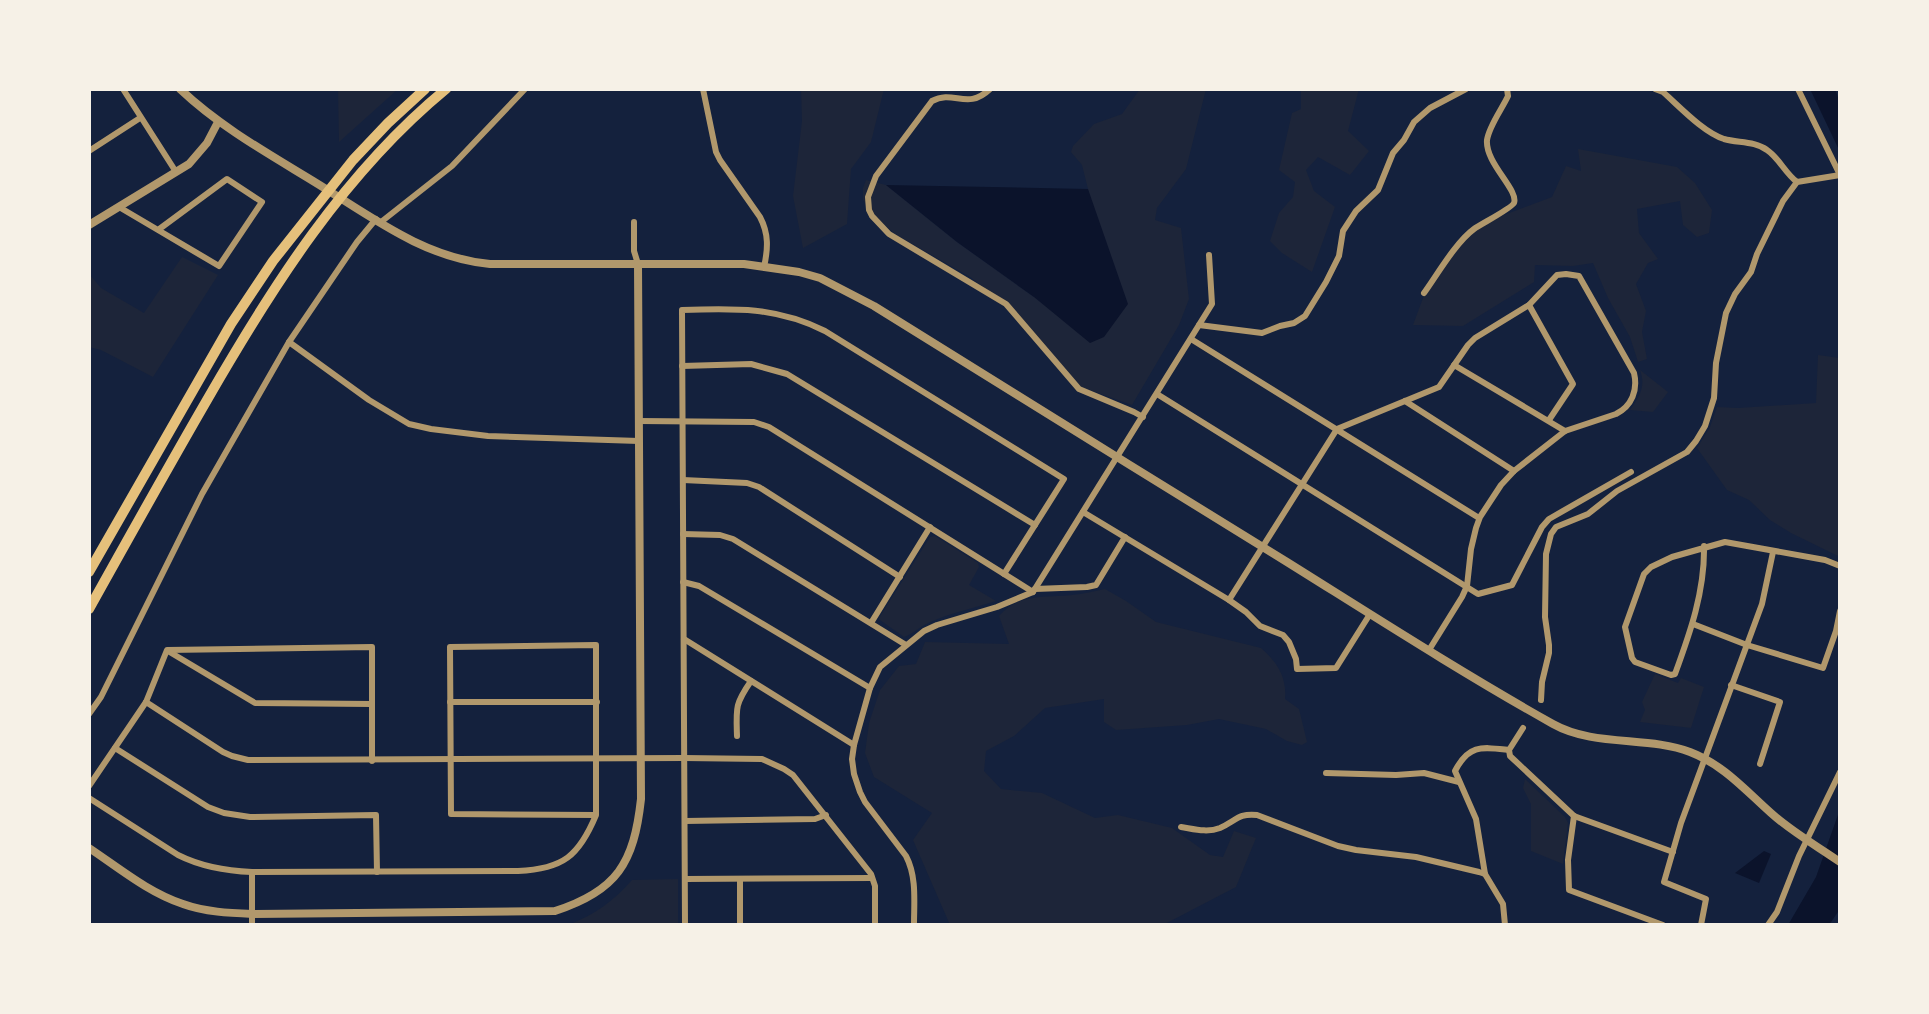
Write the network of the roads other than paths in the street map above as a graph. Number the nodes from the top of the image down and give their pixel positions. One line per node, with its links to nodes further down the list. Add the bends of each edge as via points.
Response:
1 (123, 89): 12 (street)
2 (180, 89): 13 (street)
3 (425, 89): 57 (main road, via 353,160 273,261 231,324)
4 (446, 89): 64 (main road, via 367,165 274,288)
5 (525, 89): 19 (street, via 452,166)
6 (703, 89): 25 (street, via 716,152 765,227 768,248)
7 (990, 89): 35 (street, via 970,101 940,97 932,101 876,176 868,197 869,211 889,234 1006,304 1079,389)
8 (1466, 89): 28 (street, via 1414,122 1393,153 1378,190 1343,231 1339,256 1305,316 1262,333)
9 (1507, 89): 26 (street, via 1487,148 1513,192 1513,205 1470,232)
10 (1655, 89): 17 (street, via 1722,138 1765,149)
11 (1798, 89): 16 (street)
12 (140, 118): 14 (street); 15 (street)
13 (218, 122): 15 (street, via 198,154); 19 (street)
14 (89, 151)
15 (176, 172): 18 (street)
16 (1840, 175): 17 (street)
17 (1797, 182): 77 (street, via 1726,313 1714,398 1696,441 1687,452 1551,534 1546,554 1549,645)
18 (118, 207): 21 (street); 22 (street)
19 (378, 221): 24 (street, via 430,250 467,262); 30 (street, via 357,242)
20 (634, 222): 24 (street)
21 (89, 225)
22 (158, 230): 22 (street, via 227,179 262,202 219,266)
23 (1209, 255): 28 (street, via 1212,304)
24 (638, 264): 25 (street); 37 (street)
25 (764, 267): 42 (street, via 799,272 839,287)
26 (1424, 293)
27 (1529, 304): 31 (street, via 1475,338); 36 (street, via 1573,384); 40 (street, via 1557,275 1579,276 1634,373 1636,388 1623,411)
28 (1199, 325): 29 (street)
29 (1191, 339): 33 (street); 39 (street)
30 (289, 342): 41 (street, via 409,424 488,436); 82 (street, via 202,494)
31 (1454, 365): 34 (street, via 1439,387); 36 (street)
32 (682, 366): 38 (street); 49 (street, via 751,365 788,374); 49 (street, via 682,310 756,310 805,321 1064,479)
33 (1157, 394): 35 (street); 46 (street)
34 (1405, 401): 39 (street); 43 (street)
35 (1143, 417): 42 (street)
36 (1549, 420): 40 (street)
37 (639, 421): 38 (street); 41 (street)
38 (683, 422): 45 (street); 50 (street, via 754,422 769,427)
39 (1336, 429): 46 (street); 48 (street)
40 (1565, 431): 43 (street)
41 (639, 441): 91 (street)
42 (1118, 458): 47 (street); 53 (street)
43 (1514, 471): 48 (street)
44 (1631, 471): 61 (street, via 1549,519 1512,585 1478,594)
45 (683, 480): 51 (street); 59 (street, via 759,487)
46 (1302, 484): 53 (street); 61 (street)
47 (1083, 512): 52 (street); 62 (street)
48 (1479, 519): 61 (street)
49 (1035, 525): 58 (street)
50 (930, 527): 58 (street); 59 (street)
51 (683, 534): 60 (street); 67 (street, via 733,539)
52 (1125, 537): 62 (street, via 1096,585); 63 (street)
53 (1263, 547): 63 (street); 66 (street)
54 (1704, 547): 55 (street, via 1725,542); 68 (street); 68 (street, via 1672,556 1644,574 1625,627 1632,658 1675,674)
55 (1773, 552): 56 (street); 71 (street)
56 (1840, 566)
57 (89, 572)
58 (1003, 574): 62 (street)
59 (900, 577): 67 (street)
60 (683, 582): 69 (street); 76 (street, via 699,586)
61 (1466, 586): 73 (street)
62 (1034, 590): 70 (street, via 937,625)
63 (1229, 600): 66 (street, via 1260,626 1283,635 1293,650 1297,669 1336,668)
64 (89, 609)
65 (1840, 611): 71 (street, via 1824,668)
66 (1370, 614): 73 (street)
67 (871, 623): 70 (street)
68 (1693, 624): 71 (street)
69 (684, 639): 74 (street); 88 (street)
70 (906, 645): 76 (street, via 880,667)
71 (1747, 645): 75 (street)
72 (167, 650): 78 (street); 81 (street, via 255,703); 81 (street, via 372,647)
73 (1429, 650): 89 (street, via 1557,726 1583,735 1680,748)
74 (751, 681): 84 (street, via 736,709); 85 (street)
75 (1731, 685): 89 (street); 94 (street, via 1780,702)
76 (870, 688): 85 (street)
77 (1541, 700)
78 (146, 702): 86 (street); 93 (street, via 240,759)
79 (450, 702): 80 (street); 80 (street, via 450,646 596,645); 92 (street)
80 (597, 702): 90 (street)
81 (372, 704): 93 (street)
82 (89, 714)
83 (1523, 728): 87 (street)
84 (737, 736)
85 (854, 745): 119 (street, via 852,760 860,792 911,866)
86 (115, 748): 98 (street); 109 (street, via 224,813 250,817 376,815)
87 (1509, 750): 97 (street, via 1486,748 1463,757 1455,771); 102 (street)
88 (684, 758): 91 (street); 101 (street, via 774,763 793,775); 103 (street)
89 (1705, 758): 106 (street); 107 (street, via 1795,832)
90 (597, 759): 91 (street); 92 (street); 100 (street)
91 (640, 759): 114 (street, via 638,829 630,855 616,876 579,904 555,911)
92 (451, 760): 93 (street); 100 (street, via 451,814)
93 (373, 761)
94 (1760, 764)
95 (1840, 772): 123 (street)
96 (1326, 773): 97 (street, via 1423,774)
97 (1459, 782): 110 (street, via 1476,819)
98 (89, 786)
99 (89, 798): 108 (street, via 193,863)
100 (596, 815): 109 (street, via 576,852 545,868)
101 (826, 815): 103 (street, via 815,819); 111 (street)
102 (1574, 816): 106 (street); 121 (street, via 1569,890)
103 (685, 821): 112 (street)
104 (1181, 827): 110 (street, via 1207,831 1239,816 1257,815 1338,846 1416,857)
105 (89, 848): 114 (street, via 182,904)
106 (1673, 852): 122 (street, via 1664,882 1706,898)
107 (1840, 862)
108 (252, 872): 109 (street); 114 (street)
109 (377, 872)
110 (1485, 874): 120 (street, via 1503,904)
111 (872, 878): 113 (street); 118 (street)
112 (685, 879): 113 (street); 116 (street)
113 (740, 879): 117 (street)
114 (253, 915): 115 (street)
115 (252, 925)
116 (685, 925)
117 (740, 925)
118 (875, 925)
119 (914, 925)
120 (1505, 925)
121 (1663, 925)
122 (1701, 925)
123 (1768, 925)

